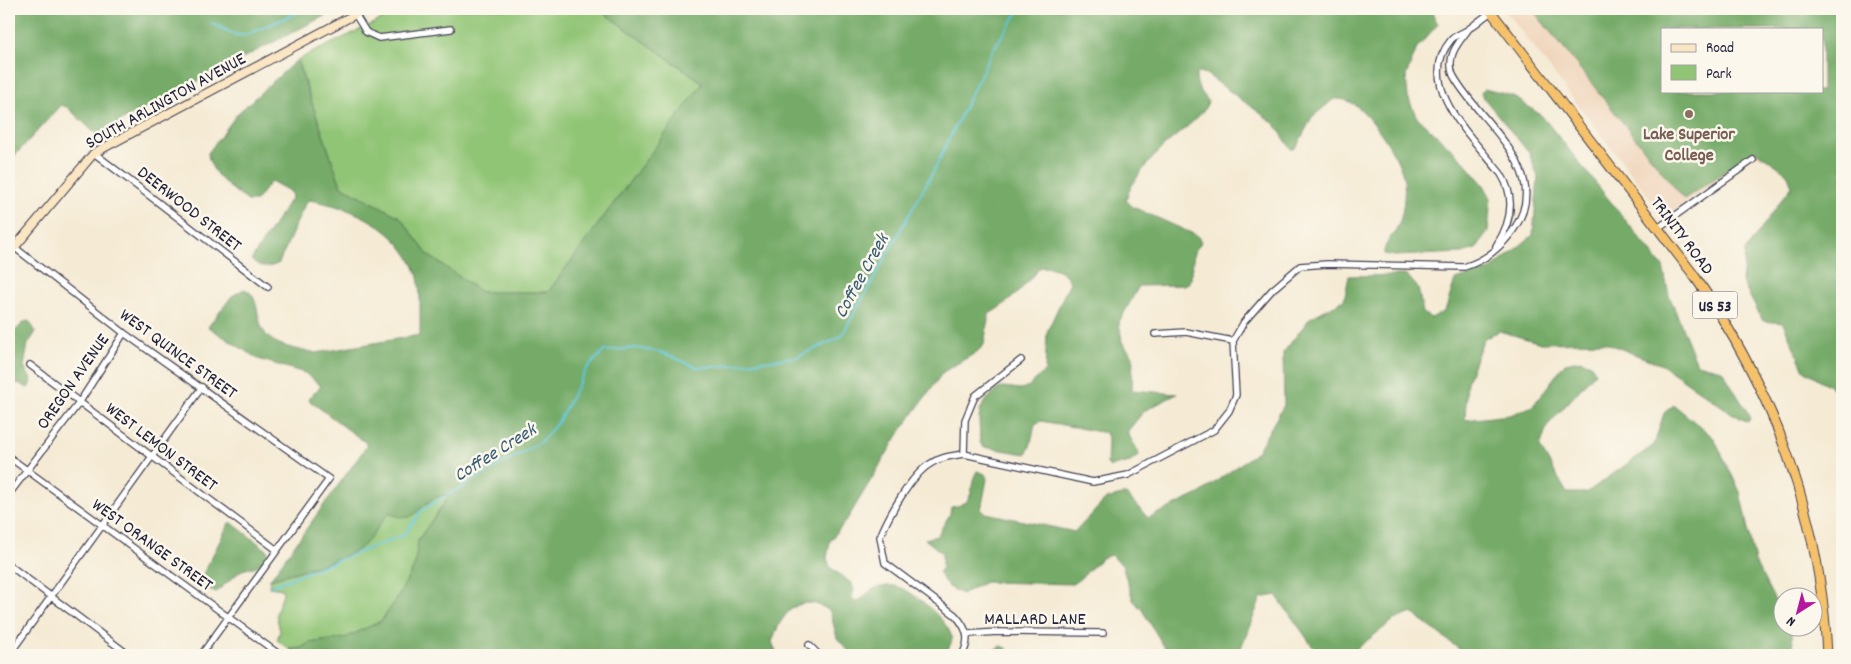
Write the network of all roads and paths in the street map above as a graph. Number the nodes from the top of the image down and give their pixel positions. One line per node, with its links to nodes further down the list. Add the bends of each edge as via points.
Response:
1 (365, 9): 3 (main road, SOUTH ARLINGTON AVENUE)
2 (1490, 10): 5 (street); 8 (highway, TRINITY ROAD / US 53)
3 (355, 14): 4 (street, via 366,32 379,38); 6 (main road, SOUTH ARLINGTON AVENUE)
4 (451, 29)
5 (1468, 30): 10 (street, via 1453,38 1447,46 1440,62 1439,82 1446,102 1508,187 1509,219); 10 (street, via 1452,54 1450,65 1453,75 1518,163 1526,187 1519,221 1508,237)
6 (94, 153): 9 (main road, SOUTH ARLINGTON AVENUE); 12 (street, DEERWOOD STREET)
7 (1753, 160): 8 (street)
8 (1658, 228): 39 (highway, TRINITY ROAD / US 53, via 1729,328 1756,377 1780,432 1796,477 1814,547 1825,615)
9 (12, 245): 11 (main road, SOUTH ARLINGTON AVENUE); 13 (street, WEST QUINCE STREET)
10 (1490, 253): 15 (street, via 1476,263 1454,268 1300,266 1272,290 1244,322)
11 (9, 254)
12 (268, 287)
13 (124, 333): 18 (street, WEST QUINCE STREET); 19 (street, OREGON AVENUE)
14 (1155, 334): 15 (street, via 1186,332)
15 (1233, 341): 20 (street, via 1236,395 1230,411 1214,430 1128,476 1093,482)
16 (1021, 360): 20 (street, via 975,396 965,420)
17 (30, 365): 19 (street, WEST LEMON STREET)
18 (202, 387): 21 (street); 26 (street, WEST QUINCE STREET, via 329,479)
19 (79, 403): 21 (street, WEST LEMON STREET); 23 (street, OREGON AVENUE)
20 (964, 454): 31 (street, via 929,464 904,495 880,537 885,563 955,615)
21 (151, 456): 25 (street); 26 (street, WEST LEMON STREET)
22 (9, 457): 23 (street, WEST ORANGE STREET)
23 (26, 470): 24 (street, OREGON AVENUE); 25 (street, WEST ORANGE STREET)
24 (9, 494)
25 (102, 525): 28 (street); 29 (street, WEST ORANGE STREET)
26 (277, 550): 29 (street)
27 (9, 565): 28 (street)
28 (53, 597): 33 (street); 34 (street)
29 (228, 617): 35 (street); 36 (street, WEST ORANGE STREET)
30 (1103, 633): 31 (street, MALLARD LANE)
31 (968, 634): 38 (street)
32 (809, 645): 37 (street)
33 (10, 655)
34 (129, 655)
35 (201, 655)
36 (280, 655)
37 (819, 655)
38 (962, 655)
39 (1827, 655)

